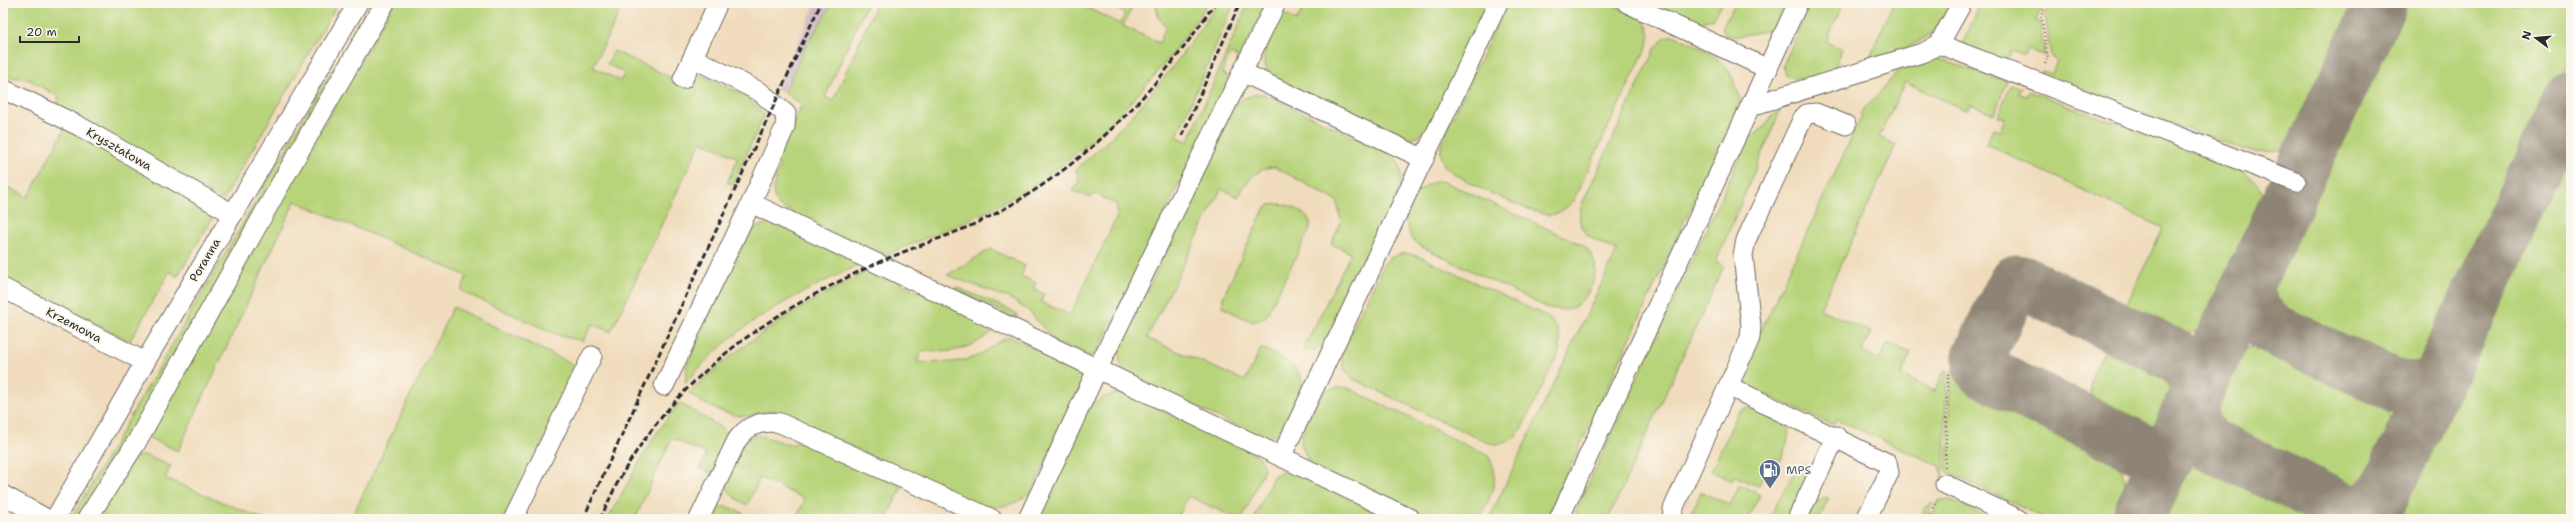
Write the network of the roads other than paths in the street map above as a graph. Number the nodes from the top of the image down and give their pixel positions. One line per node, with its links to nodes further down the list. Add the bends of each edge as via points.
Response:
1 (358, 3): 20 (street, Poranna)
2 (385, 3): 33 (street, via 136,443)
3 (1276, 3): 12 (street)
4 (1498, 3): 17 (street)
5 (1627, 3): 11 (street)
6 (1798, 3): 11 (street)
7 (1962, 3): 9 (street)
8 (716, 4): 10 (street)
9 (1938, 44): 15 (street, via 1907,59); 18 (street)
10 (692, 58): 13 (street); 19 (street, via 760,92 786,114 785,127)
11 (1768, 69): 15 (street)
12 (1242, 72): 17 (street); 24 (street)
13 (683, 80)
14 (3, 89): 20 (street, Kryształowa, via 79,126)
15 (1751, 106): 39 (street)
16 (1846, 125): 26 (street, via 1816,113 1807,114 1803,118 1746,240 1743,255 1751,332)
17 (1424, 159): 28 (street)
18 (2296, 182)
19 (751, 203): 24 (street); 25 (street)
20 (233, 214): 23 (street, Poranna)
21 (3, 288): 23 (street, Krzemowa)
22 (592, 356): 34 (street)
23 (144, 362): 32 (street, Poranna)
24 (1097, 370): 28 (street); 37 (street)
25 (664, 386)
26 (1728, 386): 27 (street); 40 (street, via 1673,509)
27 (1836, 436): 41 (street); 42 (street, via 1884,460 1889,466 1889,473)
28 (1281, 457): 38 (street)
29 (1945, 484): 43 (street)
30 (3, 496): 31 (street)
31 (47, 519)
32 (55, 519)
33 (87, 519)
34 (513, 519)
35 (699, 519): 36 (street, via 744,430 770,421 780,423)
36 (992, 519)
37 (1028, 519)
38 (1411, 519)
39 (1559, 519)
40 (1672, 519)
41 (1796, 519)
42 (1866, 519)
43 (2018, 519)

